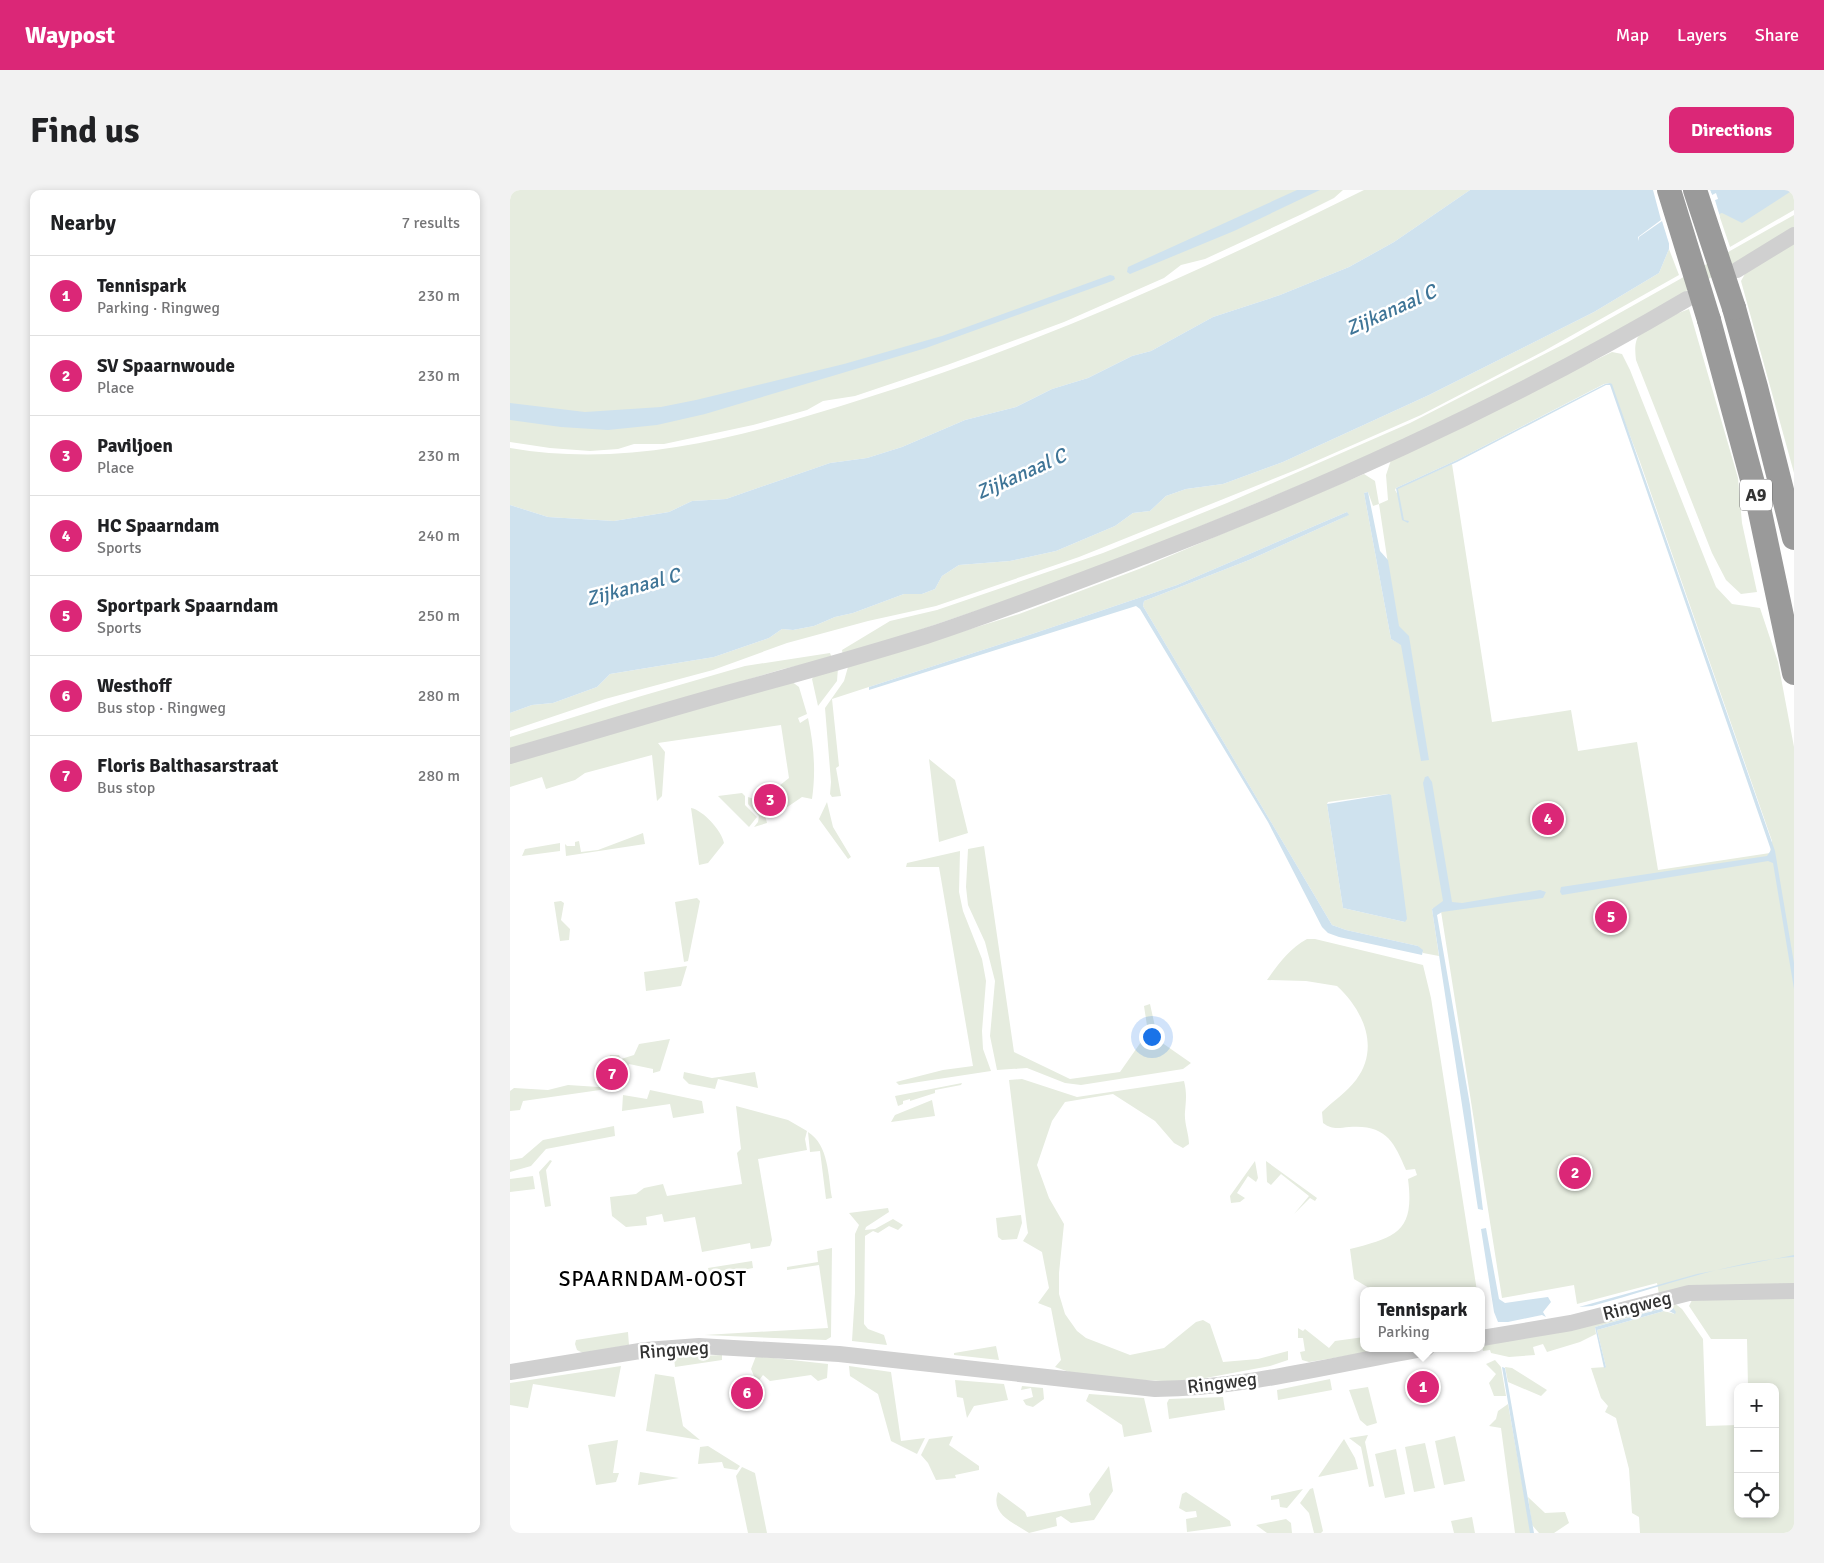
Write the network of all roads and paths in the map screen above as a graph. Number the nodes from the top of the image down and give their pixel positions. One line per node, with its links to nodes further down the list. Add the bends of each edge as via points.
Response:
1 (1669, 190): 7 (highway, A9, bridge, via 1709,320 1755,489)
2 (1695, 190): 6 (highway, A9, bridge, via 1734,308)
3 (1794, 234): 4 (street)
4 (1737, 270)
5 (1686, 299): 8 (street, via 1621,338 1457,422 1245,517 1032,600 803,674)
6 (1794, 538)
7 (1794, 673)
8 (510, 756)
9 (1794, 1291): 10 (street, Ringweg, via 1689,1294 1571,1322)
10 (1485, 1337)
11 (1406, 1352): 12 (street, Ringweg, via 1192,1389 1155,1389 1015,1376 839,1354 699,1346 640,1351)
12 (510, 1372)

